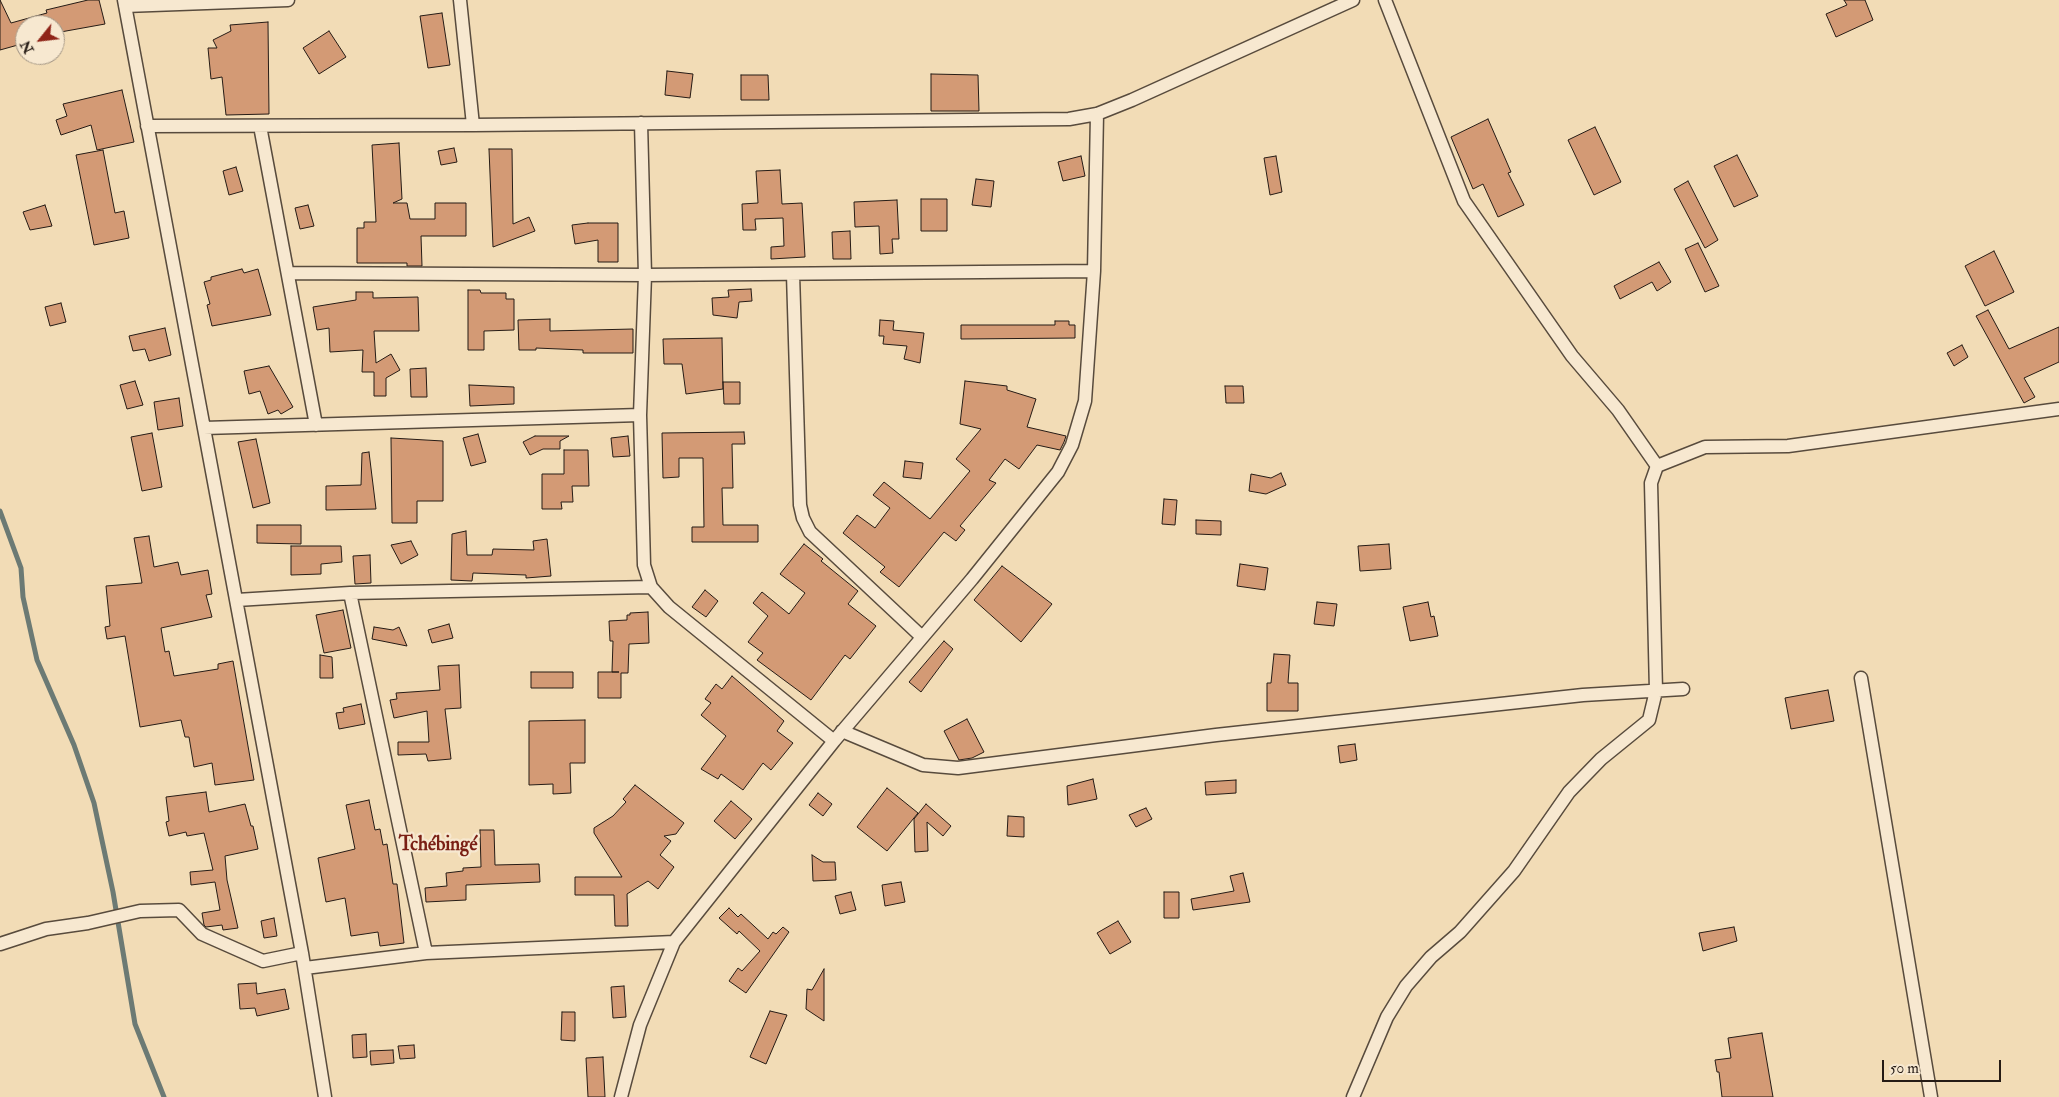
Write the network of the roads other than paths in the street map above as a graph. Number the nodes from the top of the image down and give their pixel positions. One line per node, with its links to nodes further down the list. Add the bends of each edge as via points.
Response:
1 (288, 0): 5 (street)
2 (460, 0): 8 (street)
3 (1352, 0): 6 (street)
4 (1385, 0): 19 (street, via 1464,201 1572,356 1618,410)
5 (124, 3): 9 (street)
6 (1097, 114): 7 (street, via 1069,119); 11 (street)
7 (641, 123): 8 (street); 14 (street)
8 (473, 125): 10 (street)
9 (147, 126): 10 (street); 18 (street)
10 (260, 126): 12 (street)
11 (1094, 271): 13 (street); 23 (street, via 1085,401 1072,445 1058,472)
12 (288, 273): 14 (street); 17 (street)
13 (793, 274): 14 (street); 23 (street, via 803,518 810,532)
14 (645, 275): 16 (street)
15 (2059, 409): 19 (street, via 1788,446 1705,447)
16 (640, 415): 17 (street); 20 (street, via 644,565)
17 (316, 425): 18 (street)
18 (204, 428): 22 (street)
19 (1657, 466): 26 (street, via 1651,483)
20 (652, 587): 21 (street); 27 (street, via 669,607)
21 (350, 593): 22 (street); 31 (street)
22 (237, 600): 30 (street)
23 (922, 637): 27 (street)
24 (1861, 678): 36 (street)
25 (1683, 689): 26 (street)
26 (1656, 691): 27 (street, via 1583,695 1226,734 958,768 923,766); 35 (street, via 1649,720 1601,759 1568,792 1514,871 1406,986 1387,1017)
27 (838, 736): 28 (street)
28 (674, 942): 31 (street); 34 (street, via 640,1025)
29 (0, 944): 30 (street, via 46,929 140,911 179,910 202,934 263,961)
30 (302, 953): 32 (street)
31 (426, 953): 32 (street)
32 (305, 968): 33 (street)
33 (325, 1097)
34 (621, 1097)
35 (1354, 1097)
36 (1931, 1097)

